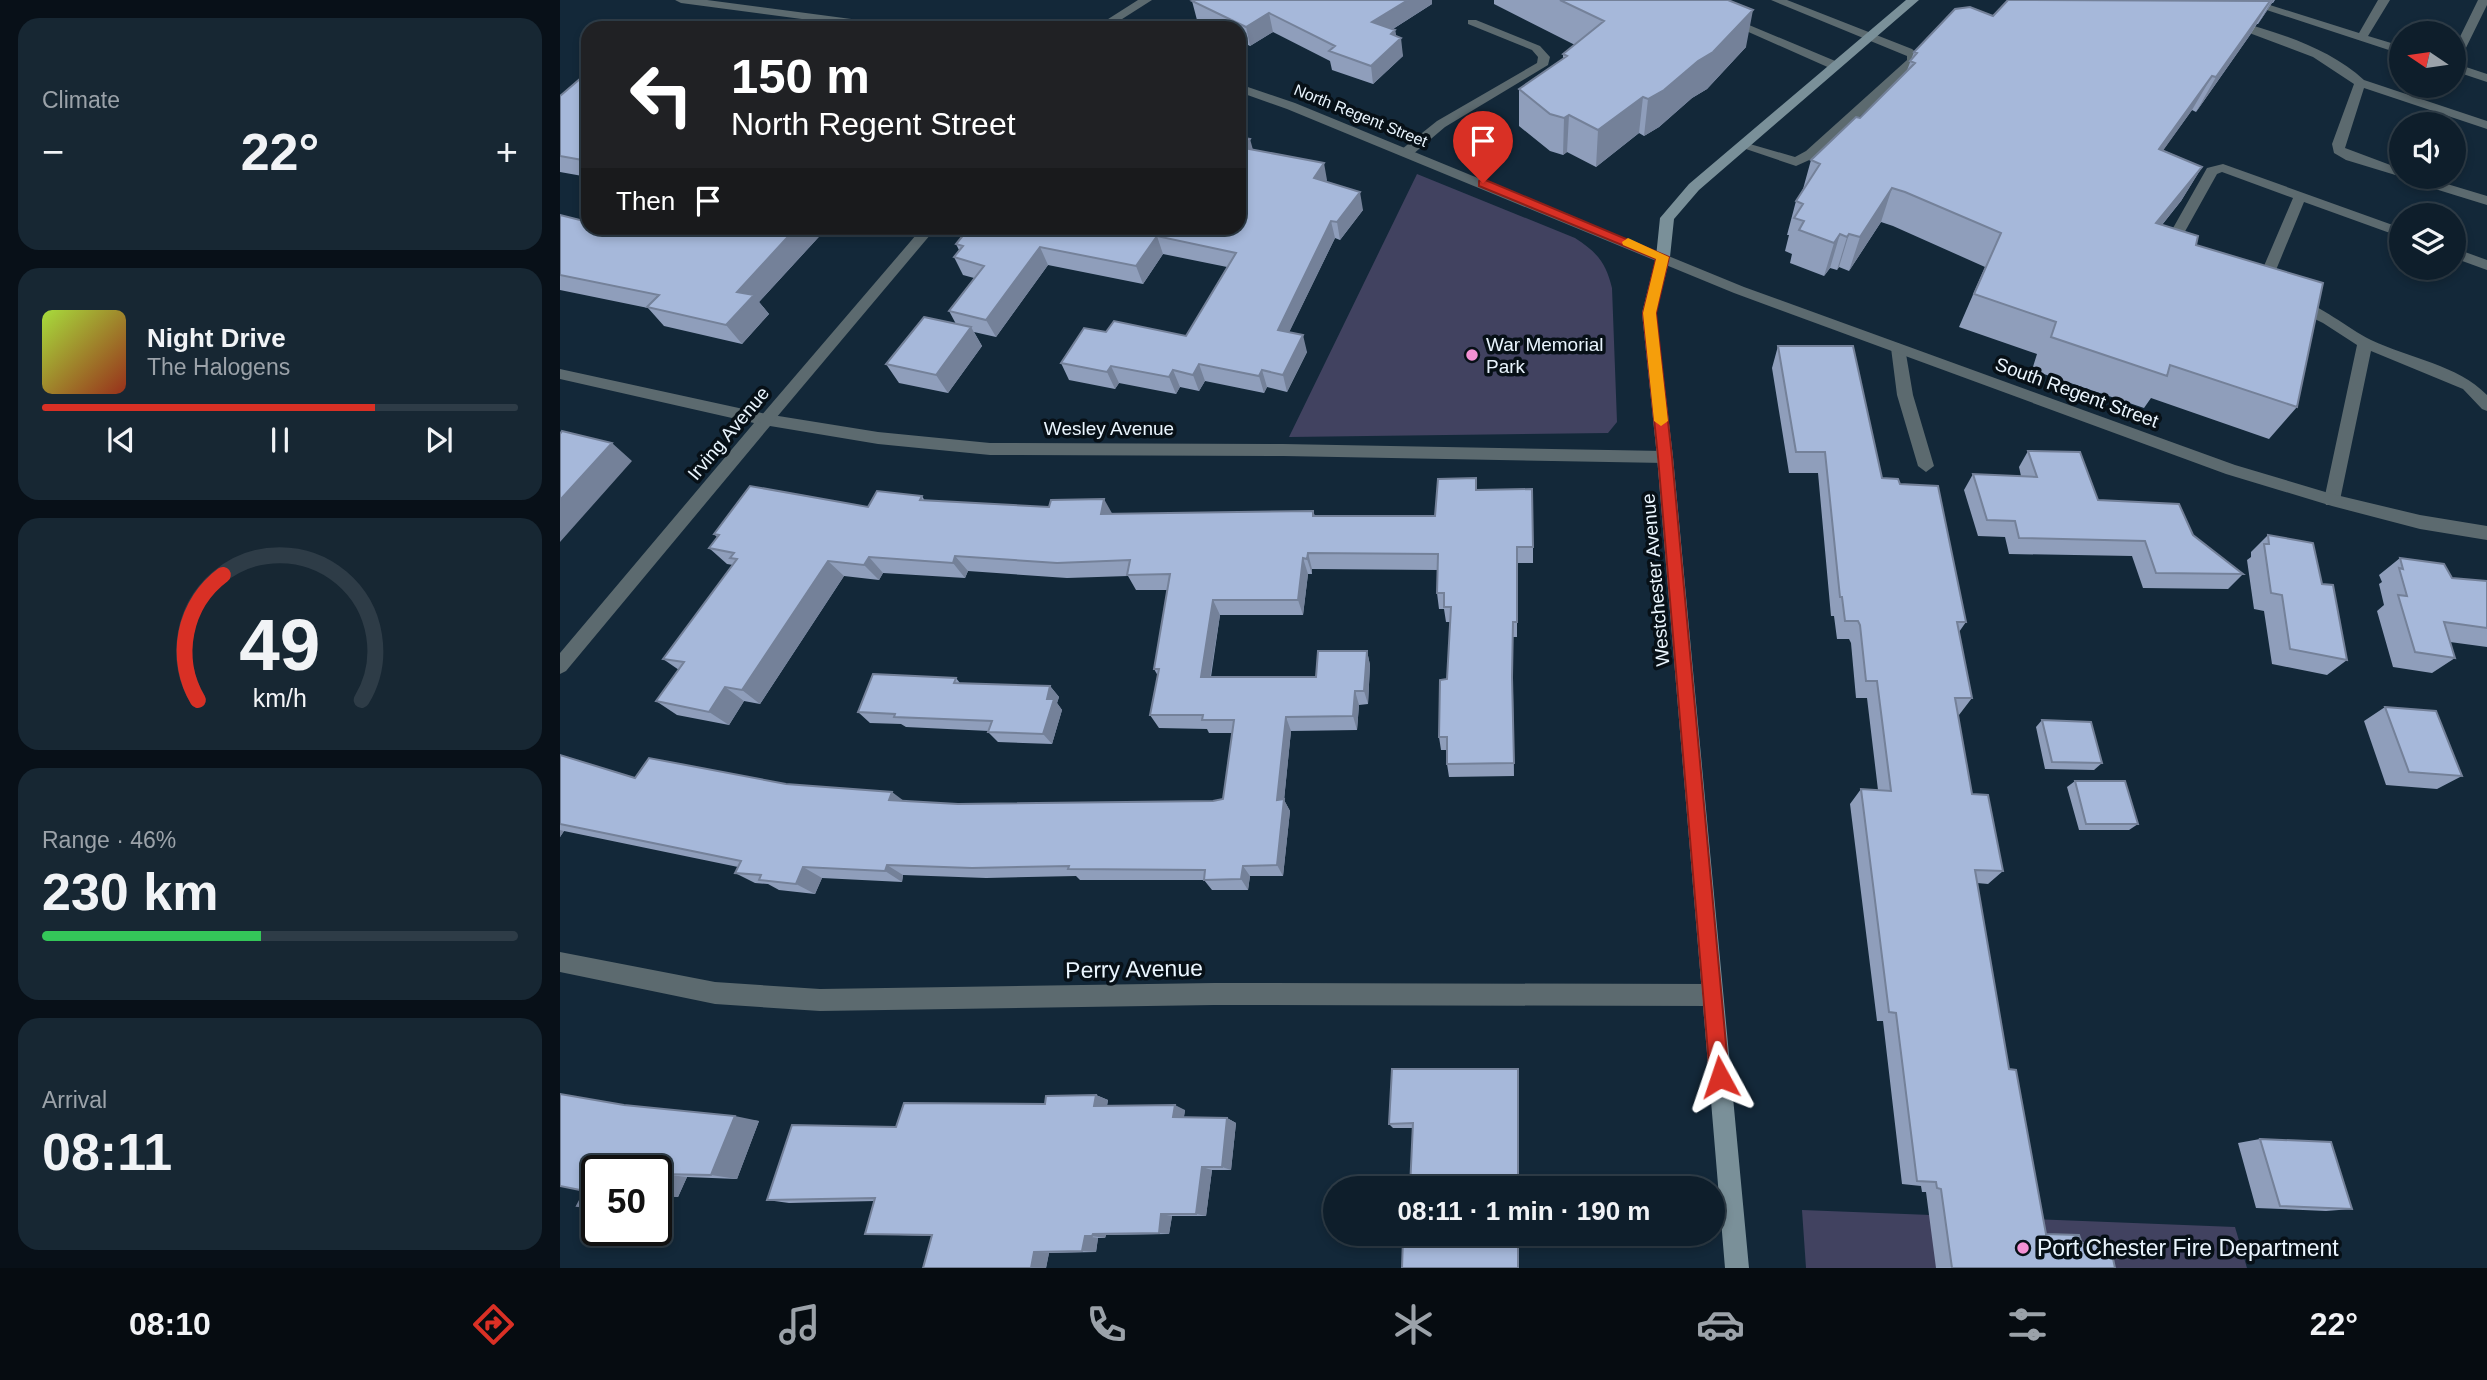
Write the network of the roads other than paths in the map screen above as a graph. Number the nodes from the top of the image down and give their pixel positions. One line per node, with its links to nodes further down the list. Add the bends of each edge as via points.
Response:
1 (681, 0): 10 (street)
2 (1146, 0): 11 (street)
3 (1777, 0): 14 (street)
4 (1913, 0): 14 (main road, Westchester Avenue)
5 (2242, 0): 15 (street)
6 (2384, 0): 15 (street)
7 (2484, 0): 13 (street)
8 (1717, 14): 17 (street)
9 (2224, 20): 20 (street, via 2298,46 2351,73)
10 (843, 21)
11 (1112, 21)
12 (1472, 22): 24 (street, via 1536,48 1544,57 1542,65 1441,124)
13 (2466, 36)
14 (1870, 37): 17 (main road, Westchester Avenue); 23 (street, via 1908,51 1913,61 1811,154 1796,162)
15 (2362, 37): 16 (street)
16 (2389, 46)
17 (1836, 66): 23 (main road, Westchester Avenue)
18 (2466, 71): 19 (street)
19 (2487, 78)
20 (2360, 83): 22 (street); 25 (street, via 2339,150)
21 (1246, 90): 24 (street, North Regent Street)
22 (2487, 125)
23 (1742, 146): 31 (main road, Westchester Avenue, via 1694,187 1667,218)
24 (1407, 152): 31 (street, North Regent Street)
25 (2389, 169)
26 (2449, 189): 28 (street)
27 (2300, 196): 29 (street); 32 (street, via 2223,168 2212,171 2171,244); 35 (street, via 2267,290 2328,319)
28 (2487, 201)
29 (2389, 229)
30 (923, 235): 39 (street, Irving Avenue)
31 (1662, 257): 36 (street, South Regent Street); 40 (main road, Westchester Avenue, via 1649,313)
32 (2186, 257)
33 (2466, 257): 34 (street)
34 (2487, 265)
35 (2365, 343): 38 (street, via 2468,385); 42 (street)
36 (1898, 348): 41 (street, via 1905,395); 42 (street, South Regent Street, via 2219,465)
37 (560, 373): 39 (street, Wesley Avenue)
38 (2487, 405)
39 (766, 420): 40 (street, Wesley Avenue, via 990,449); 44 (street, Irving Avenue)
40 (1665, 457): 46 (main road, Westchester Avenue)
41 (1926, 466)
42 (2332, 500): 43 (street, South Regent Street)
43 (2487, 533)
44 (560, 666)
45 (560, 962): 46 (street, Perry Avenue, via 715,993 820,1000)
46 (1712, 995): 47 (main road, Westchester Avenue)
47 (1737, 1268)

